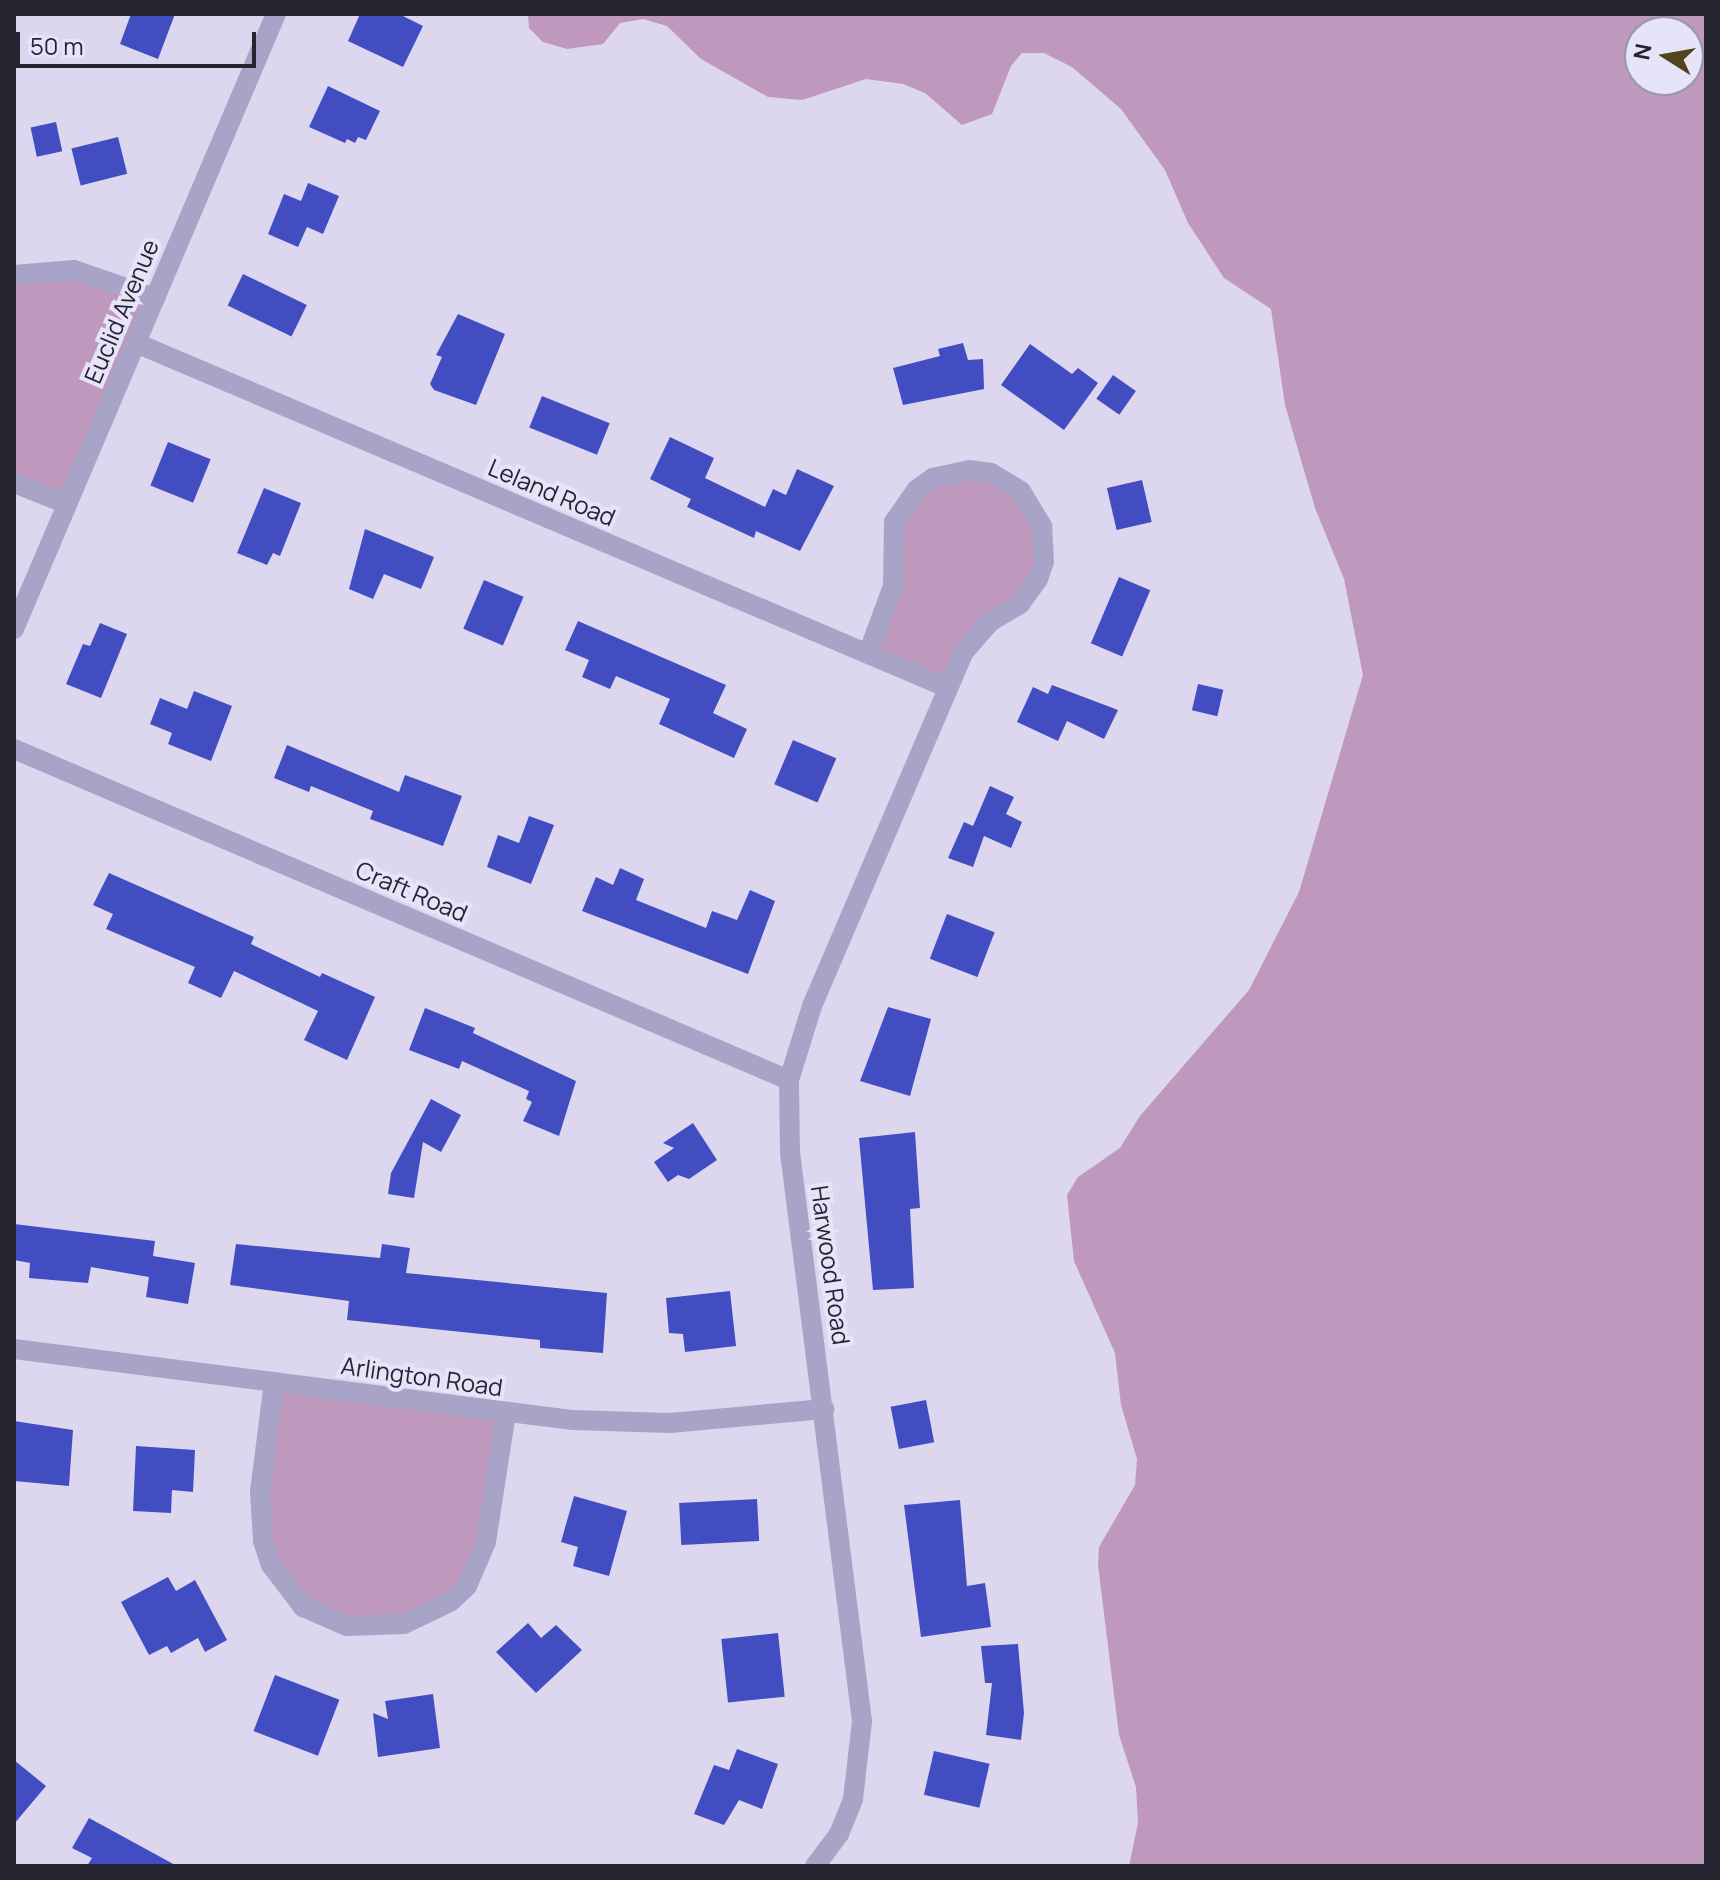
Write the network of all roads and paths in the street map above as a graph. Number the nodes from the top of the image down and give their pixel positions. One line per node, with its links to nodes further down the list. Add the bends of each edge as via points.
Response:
1 (276, 14): 3 (street, Euclid Avenue)
2 (14, 275): 3 (street, via 74,270)
3 (155, 298): 4 (street, Euclid Avenue)
4 (136, 343): 6 (street, Euclid Avenue); 8 (street, Leland Road)
5 (14, 483): 6 (street)
6 (67, 504): 7 (street, Euclid Avenue)
7 (14, 629)
8 (868, 654): 9 (street, Leland Road); 9 (street, Harwood Road, via 893,586 891,544 903,504 933,478 970,470 991,473 1030,500 1042,526 1044,562 1020,604 975,635)
9 (948, 688): 11 (street, Harwood Road, via 812,1006)
10 (14, 749): 11 (street, Craft Road)
11 (789, 1080): 14 (street, Harwood Road, via 790,1153)
12 (14, 1349): 13 (street, Arlington Road)
13 (274, 1382): 15 (street, Arlington Road); 15 (street, via 260,1492 263,1541 271,1565 303,1607 347,1626 404,1624 450,1602 467,1586 486,1542)
14 (824, 1409): 15 (street, Arlington Road, via 670,1423); 16 (street, Harwood Road, via 862,1721 853,1799 839,1834)
15 (506, 1413)
16 (815, 1866)

